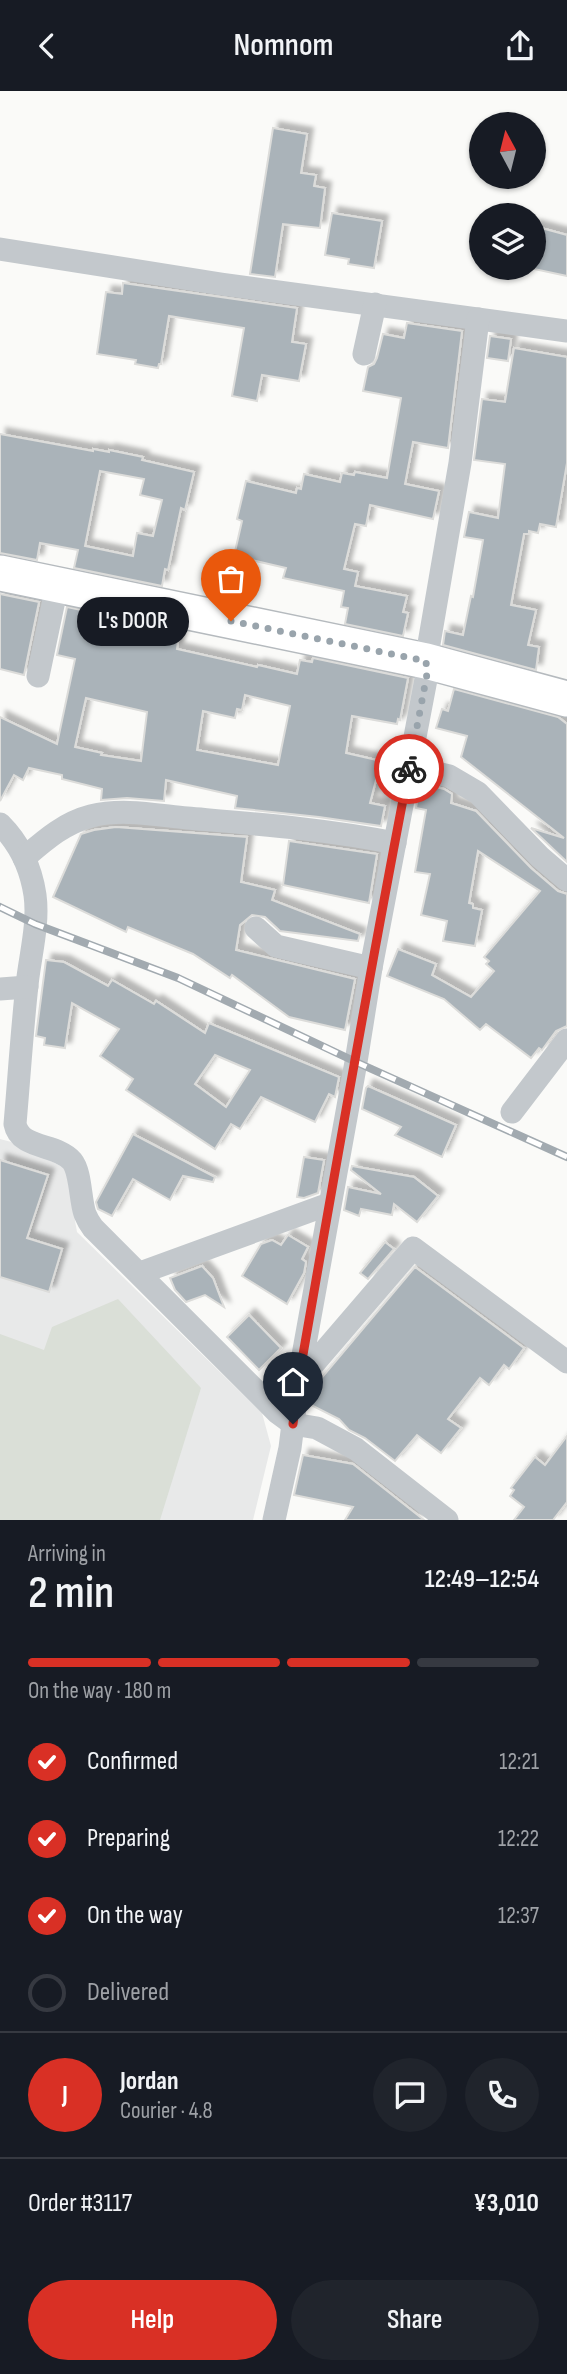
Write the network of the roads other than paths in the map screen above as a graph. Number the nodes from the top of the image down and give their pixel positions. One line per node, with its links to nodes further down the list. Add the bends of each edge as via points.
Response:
1 (0, 249): 2 (street)
2 (374, 304): 3 (street); 5 (street)
3 (478, 319): 4 (street); 8 (street, via 460,463)
4 (567, 331)
5 (364, 353)
6 (0, 573): 7 (main road)
7 (57, 586): 8 (main road); 9 (street)
8 (426, 661): 10 (main road); 11 (street)
9 (38, 676)
10 (567, 699)
11 (409, 766): 13 (street); 15 (street, via 449,776 478,793)
12 (0, 824): 14 (street)
13 (394, 843): 14 (street, via 272,825 108,813 71,823); 17 (street)
14 (24, 857): 18 (street, via 35,897)
15 (567, 880)
16 (256, 928): 17 (street, via 276,946)
17 (370, 968): 22 (street)
18 (27, 987): 19 (street); 23 (street, via 17,1132 71,1160 85,1215)
19 (0, 989)
20 (567, 1040): 21 (street)
21 (512, 1112)
22 (329, 1204): 23 (street); 25 (street)
23 (140, 1273): 26 (street)
24 (567, 1363): 25 (street, via 413,1248)
25 (298, 1383): 26 (street)
26 (293, 1424): 27 (street); 28 (street, via 317,1428 356,1449)
27 (274, 1520)
28 (447, 1520)

